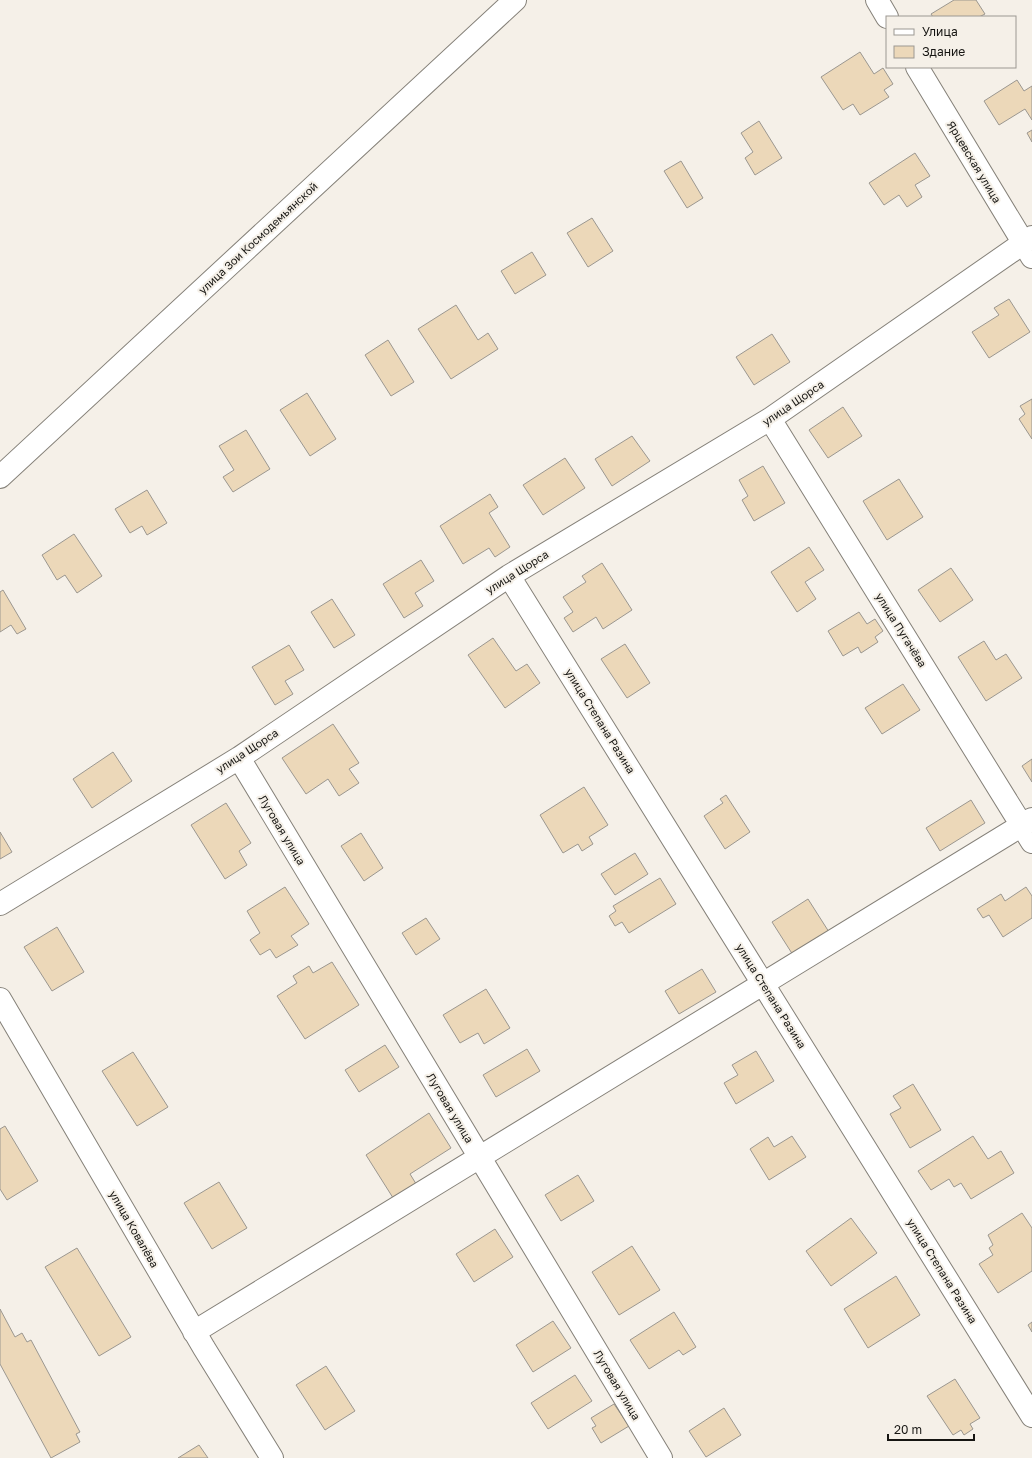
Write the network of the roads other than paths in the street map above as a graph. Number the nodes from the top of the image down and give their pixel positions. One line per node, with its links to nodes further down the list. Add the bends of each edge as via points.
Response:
1 (515, 0): 7 (street, улица Зои Космодемьянской)
2 (877, 0): 3 (street)
3 (886, 16)
4 (918, 68): 5 (street, Ярцевская улица)
5 (1029, 246): 6 (street, улица Щорса)
6 (770, 419): 8 (street, улица Щорса); 10 (street, улица Пугачёва)
7 (0, 477)
8 (509, 576): 9 (street, улица Щорса); 12 (street, улица Степана Разина)
9 (239, 758): 11 (street, улица Щорса); 14 (street, Луговая улица)
10 (1029, 828): 12 (street)
11 (0, 904)
12 (763, 983): 14 (street); 16 (street, улица Степана Разина)
13 (0, 998): 15 (street, улица Ковалёва)
14 (480, 1157): 15 (street); 18 (street, Луговая улица)
15 (194, 1332): 17 (street, улица Ковалёва)
16 (1032, 1416)
17 (272, 1458)
18 (661, 1458)

